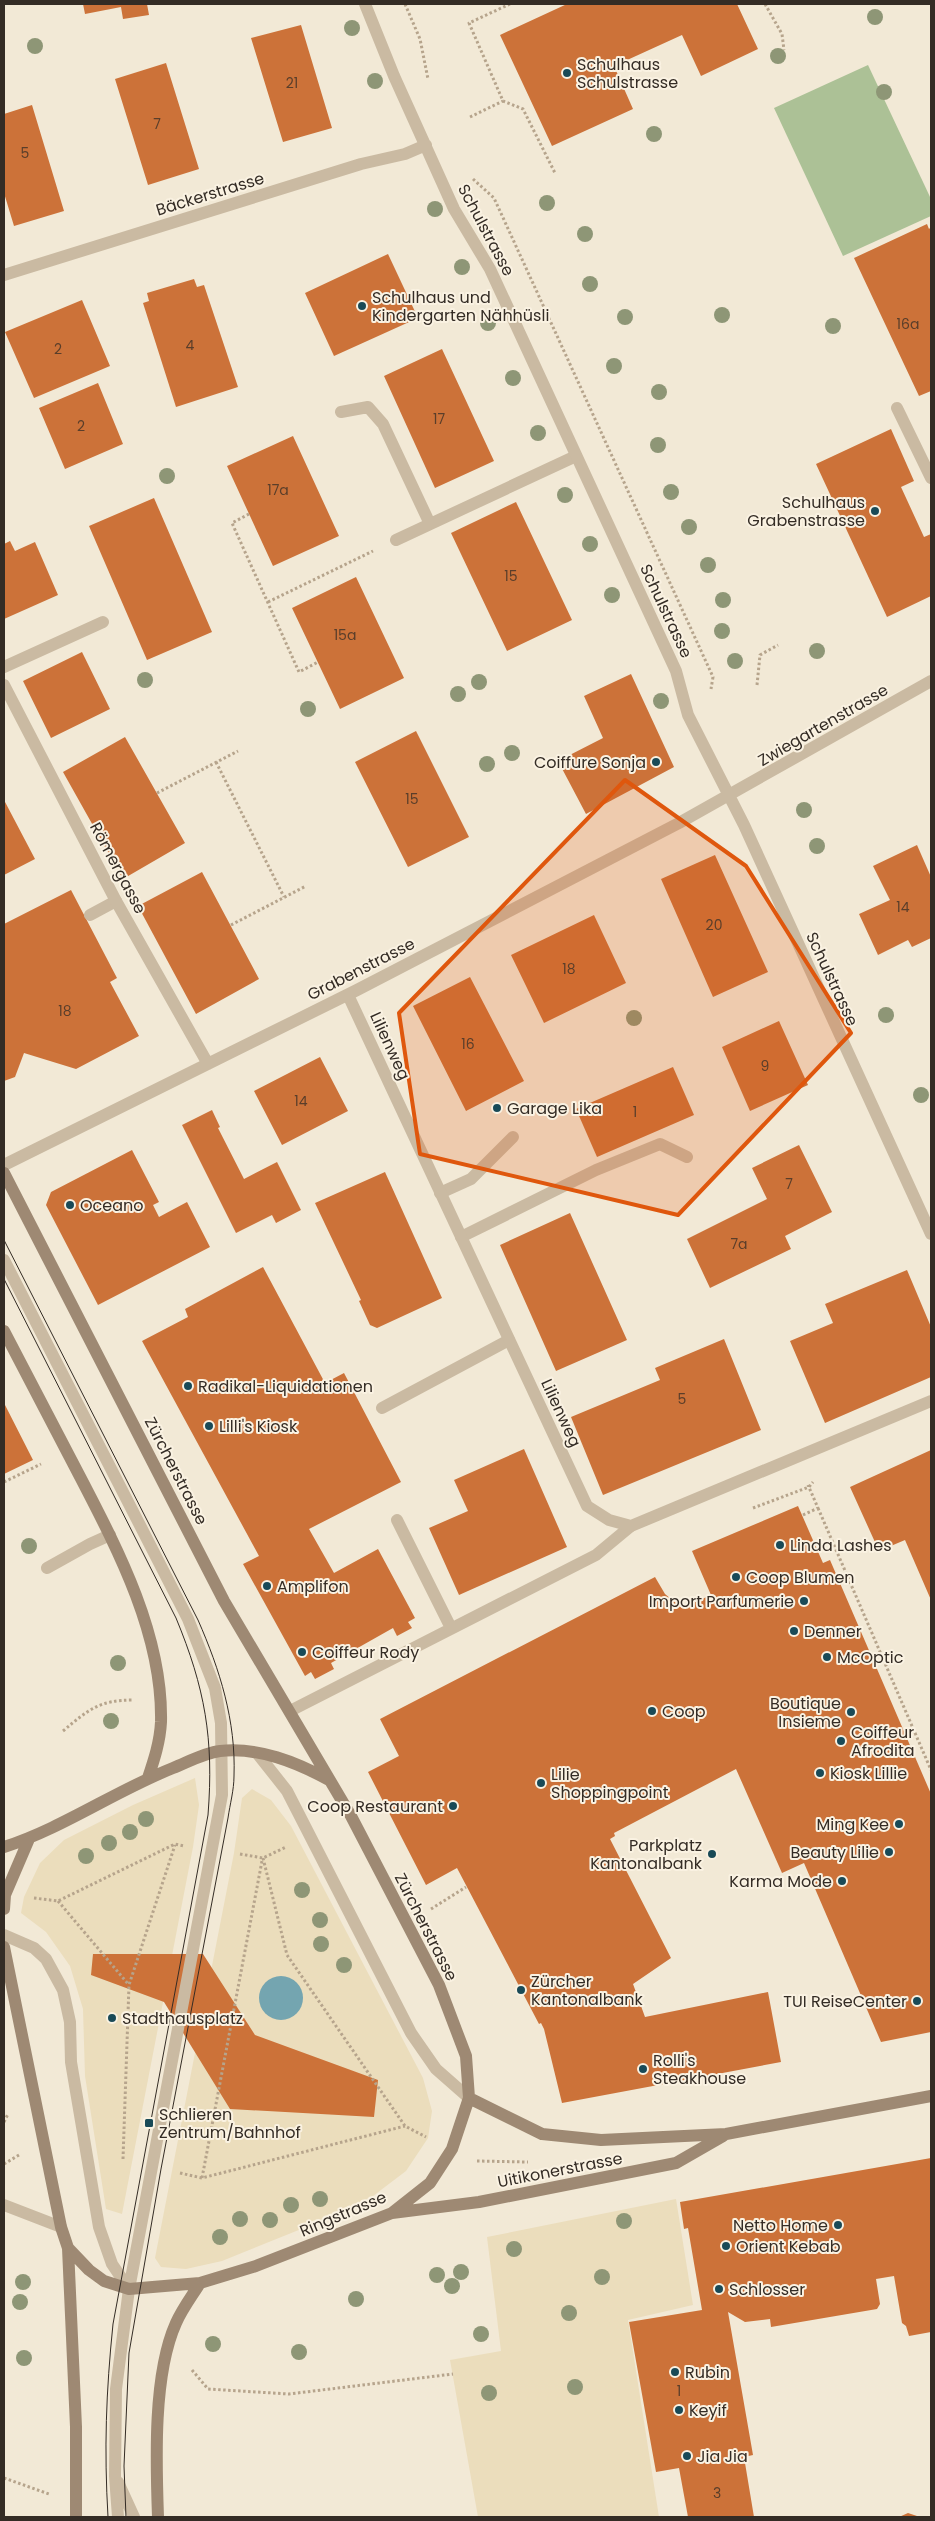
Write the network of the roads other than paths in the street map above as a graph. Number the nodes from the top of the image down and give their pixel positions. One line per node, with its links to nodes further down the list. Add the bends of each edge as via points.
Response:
1 (365, 4): 2 (street, Schulstrasse)
2 (426, 145): 3 (street, Bäckerstrasse); 6 (street, Schulstrasse, via 454,209 490,269)
3 (4, 275)
4 (898, 408): 7 (street)
5 (341, 412): 8 (street, via 368,407 383,424)
6 (576, 456): 8 (street); 14 (street, Schulstrasse, via 676,671 688,716)
7 (931, 478)
8 (430, 524): 9 (street)
9 (396, 540)
10 (103, 622): 11 (street)
11 (4, 667)
12 (931, 681): 14 (street, Zwiegartenstrasse)
13 (4, 686): 15 (street, Römergasse)
14 (730, 795): 17 (street, Grabenstrasse); 24 (street, Schulstrasse)
15 (116, 902): 16 (street); 18 (street, Römergasse)
16 (90, 915)
17 (348, 995): 18 (street, Grabenstrasse); 23 (street, Lilienweg)
18 (208, 1064): 21 (street, Grabenstrasse)
19 (513, 1137): 23 (street, via 471,1179)
20 (688, 1157): 25 (street, via 660,1144 596,1170)
21 (4, 1164)
22 (4, 1173): 36 (main road, Zürcherstrasse, via 224,1601)
23 (440, 1192): 25 (street, Lilienweg)
24 (931, 1234)
25 (461, 1237): 28 (street, Lilienweg)
26 (4, 1260): 37 (street, via 188,1619 215,1688 221,1723)
27 (4, 1331): 33 (main road)
28 (509, 1340): 30 (street); 32 (street, Lilienweg, via 587,1506 609,1520)
29 (931, 1401): 32 (street)
30 (382, 1408)
31 (397, 1520): 35 (street)
32 (631, 1526): 35 (street, via 596,1555)
33 (110, 1535): 34 (street); 39 (main road, via 130,1580 156,1670 161,1722)
34 (48, 1568)
35 (451, 1628): 36 (street)
36 (290, 1710): 40 (main road, Zürcherstrasse)
37 (221, 1751): 38 (main road, Zürcherstrasse); 39 (main road, Zürcherstrasse); 54 (street, via 220,1809)
38 (256, 1754): 40 (main road, Zürcherstrasse, via 295,1762); 47 (street, via 287,1791 411,2033 436,2069)
39 (148, 1778): 41 (main road, Zürcherstrasse)
40 (329, 1780): 47 (main road, Zürcherstrasse, via 352,1816 439,1986 466,2056)
41 (29, 1839): 42 (main road, Zürcherstrasse); 43 (main road, via 5,1895)
42 (4, 1847)
43 (4, 1908)
44 (4, 1935): 54 (street, via 34,1948 46,1959 64,1990 72,2062 99,2227 112,2264)
45 (4, 1947): 51 (main road, Ringstrasse)
46 (931, 2096): 48 (main road, Uitikonerstrasse)
47 (469, 2098): 48 (main road, Uitikonerstrasse, via 542,2134 601,2140); 50 (main road, Ringstrasse, via 452,2149 430,2183)
48 (726, 2134): 50 (main road, Uitikonerstrasse, via 676,2163 478,2202)
49 (4, 2205): 51 (street)
50 (392, 2213): 53 (main road, Ringstrasse, via 256,2266)
51 (61, 2227): 52 (main road, Ringstrasse)
52 (68, 2248): 54 (main road, Ringstrasse, via 104,2281); 56 (main road, Ringstrasse, via 76,2427)
53 (200, 2283): 54 (main road, Ringstrasse); 59 (main road, via 176,2323 166,2359 157,2426)
54 (129, 2289): 55 (street, via 116,2389)
55 (115, 2476): 57 (street); 58 (street)
56 (76, 2517)
57 (118, 2517)
58 (134, 2517)
59 (158, 2517)

